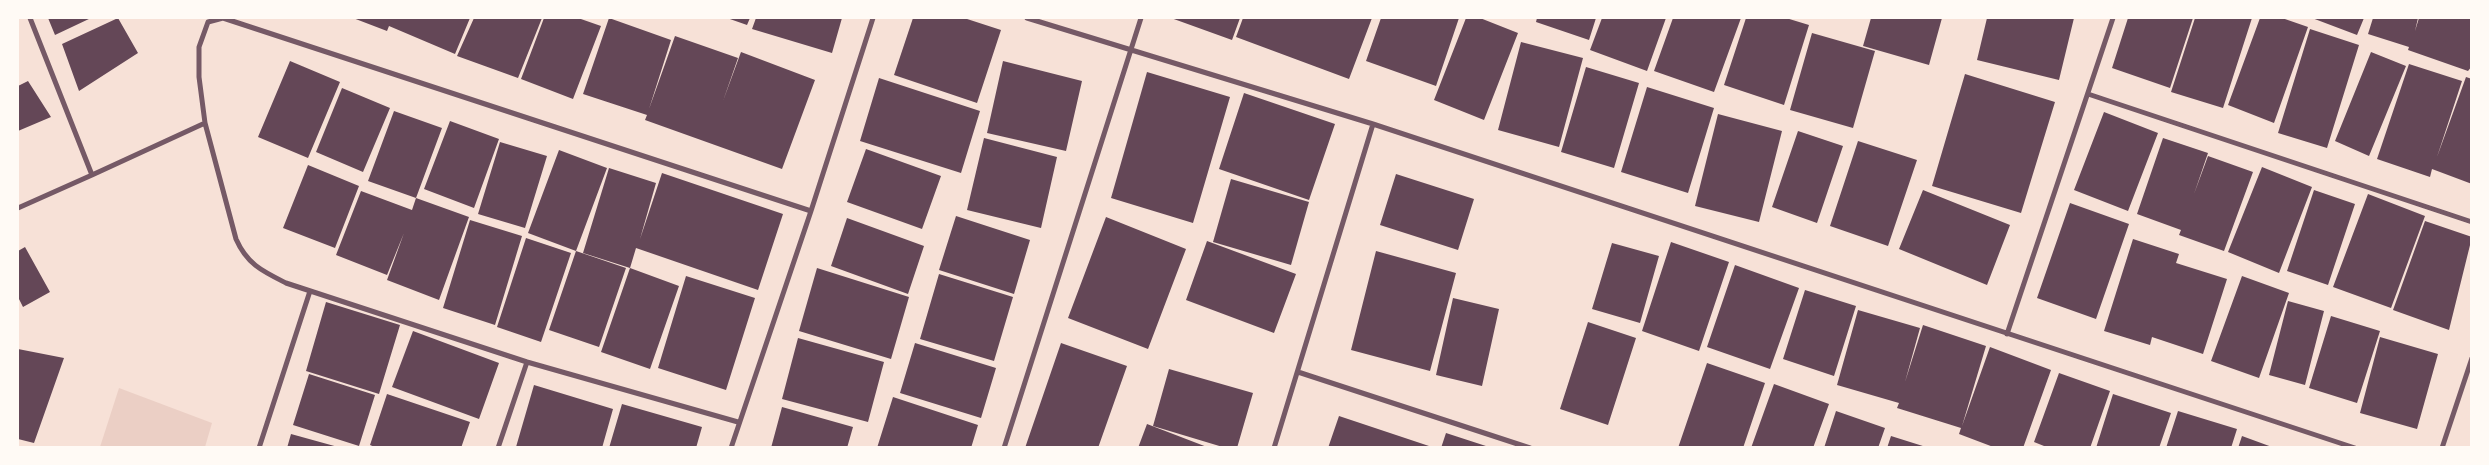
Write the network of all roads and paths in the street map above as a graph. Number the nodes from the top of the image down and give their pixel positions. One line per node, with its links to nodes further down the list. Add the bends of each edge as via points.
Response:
1 (30, 18): 10 (street)
2 (874, 18): 12 (street)
3 (1027, 18): 6 (street)
4 (1142, 18): 6 (street)
5 (2114, 18): 7 (street)
6 (1132, 50): 9 (street); 23 (street)
7 (2088, 94): 13 (street); 15 (street)
8 (205, 123): 10 (street); 12 (street, via 199,47 208,22 223,18); 14 (street, via 243,256 261,270)
9 (1374, 124): 15 (street); 18 (street)
10 (92, 175): 11 (street)
11 (18, 208)
12 (811, 211): 19 (street)
13 (2472, 222)
14 (310, 291): 17 (street); 20 (street)
15 (2007, 334): 26 (street)
16 (2472, 358): 27 (street)
17 (527, 362): 19 (street); 21 (street)
18 (1298, 372): 24 (street); 25 (street)
19 (738, 422): 22 (street)
20 (259, 448)
21 (498, 448)
22 (730, 448)
23 (1004, 448)
24 (1274, 448)
25 (1530, 448)
26 (2355, 448)
27 (2442, 448)

